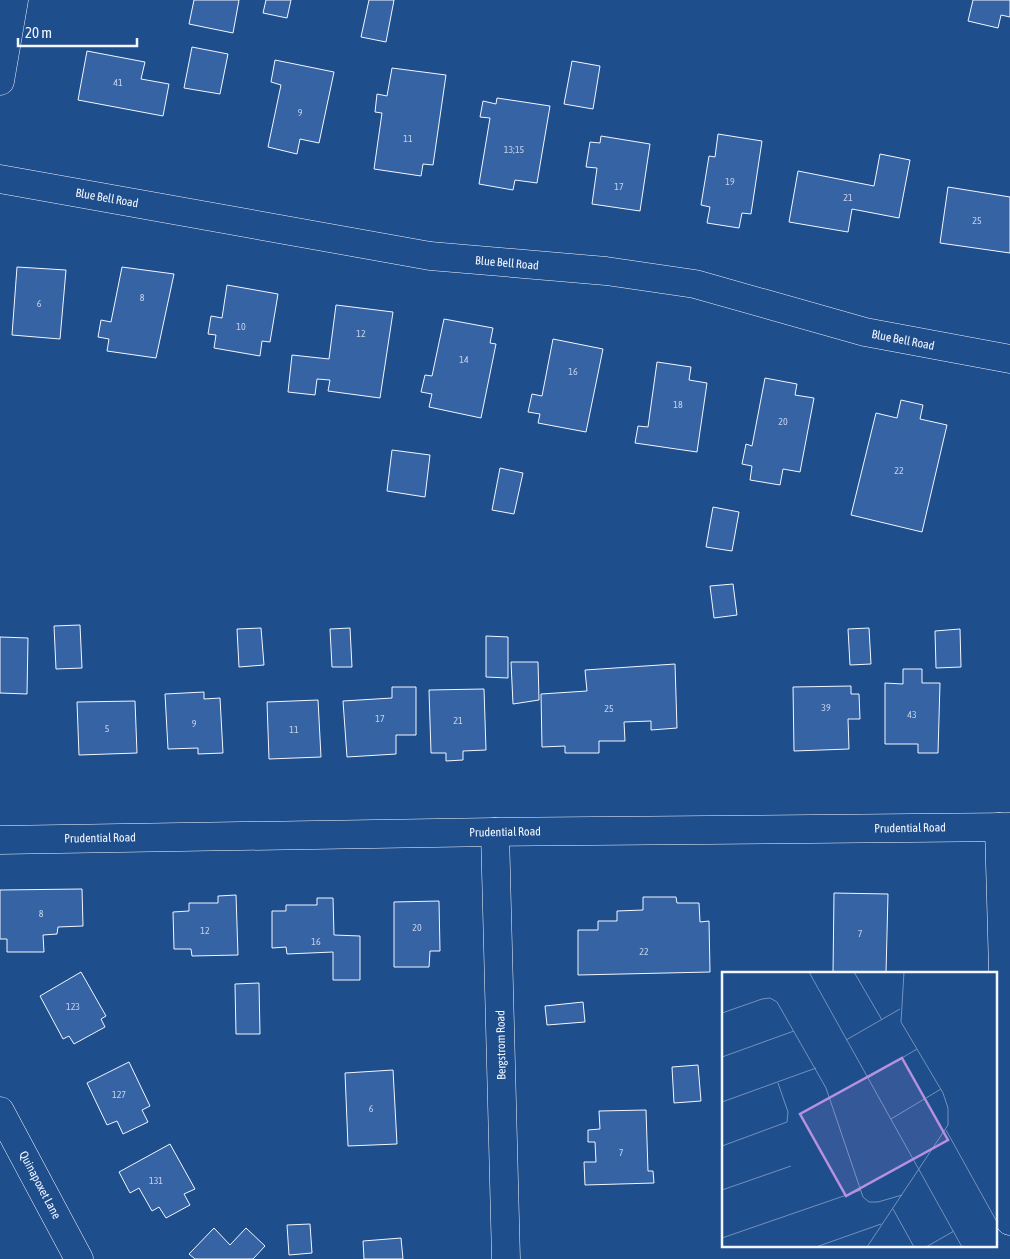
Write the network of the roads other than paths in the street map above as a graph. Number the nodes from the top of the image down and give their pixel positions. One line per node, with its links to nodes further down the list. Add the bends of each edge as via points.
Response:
1 (14, 0): 2 (street)
2 (0, 81)
3 (0, 179): 4 (street, Blue Bell Road, via 430,256 606,271 695,284 865,332)
4 (1010, 359)
5 (1005, 827): 6 (street, Prudential Road); 9 (street)
6 (495, 832): 7 (street, Prudential Road); 11 (street, Bergstrom Road)
7 (0, 840)
8 (0, 1111): 10 (street, Quinapoxet Lane)
9 (1010, 1221)
10 (79, 1259)
11 (506, 1259)

